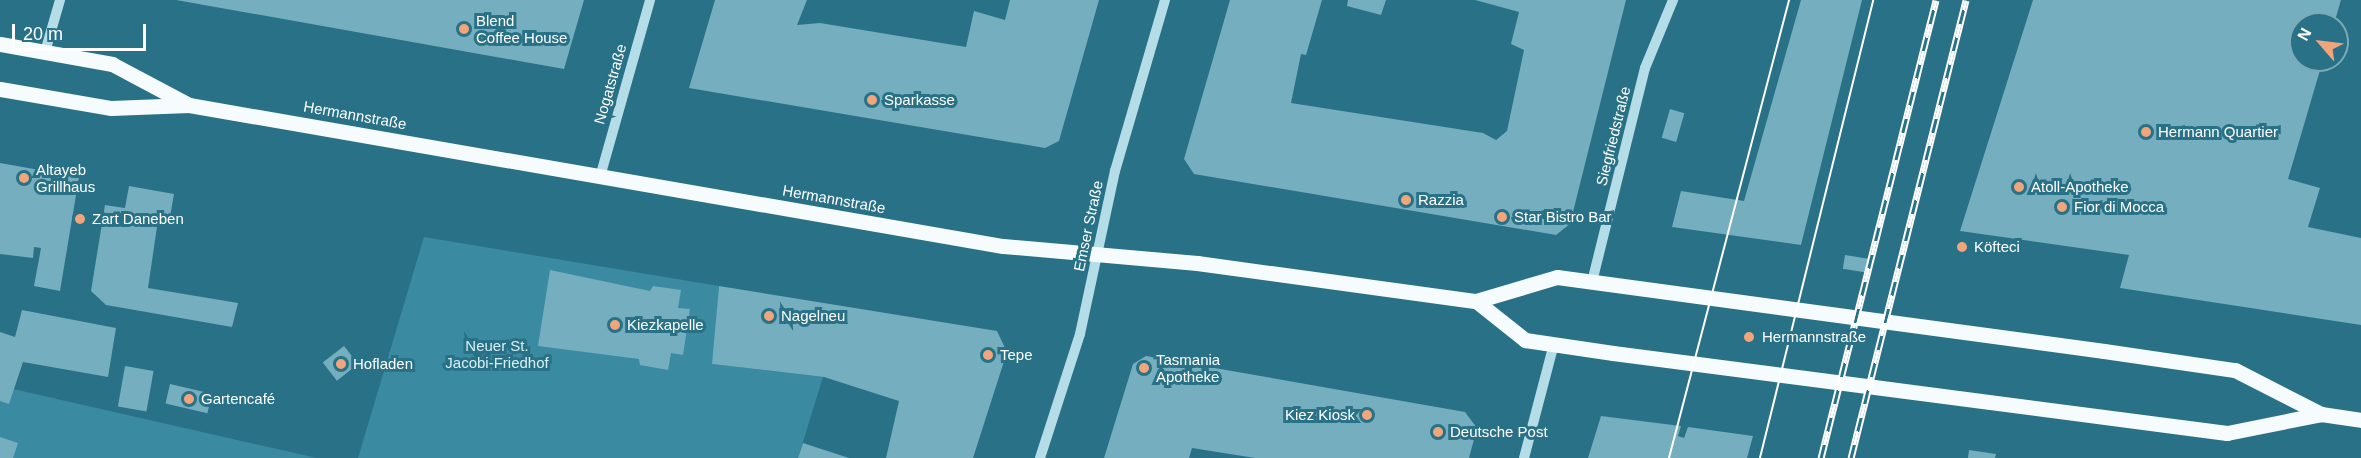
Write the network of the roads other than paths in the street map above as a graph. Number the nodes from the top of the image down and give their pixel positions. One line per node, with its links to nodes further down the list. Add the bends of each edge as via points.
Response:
1 (60, 0): 6 (street)
2 (650, 0): 9 (street, Nogatstraße)
3 (1165, 0): 10 (street, Emser Straße, via 1117,163)
4 (1673, 0): 11 (street, Siegfriedstraße, via 1645,68)
5 (0, 44): 6 (main road, Hermannstraße)
6 (45, 52): 8 (main road, Hermannstraße, via 112,64)
7 (0, 89): 8 (main road, Hermannstraße, via 111,108)
8 (189, 105): 9 (main road, Hermannstraße)
9 (600, 177): 10 (main road, Hermannstraße, via 1003,246)
10 (1098, 255): 12 (main road, Hermannstraße); 16 (street, Emser Straße, via 1080,334)
11 (1592, 282): 12 (main road, Hermannstraße, via 1557,277); 14 (main road, Hermannstraße, via 2235,370)
12 (1476, 301): 13 (main road, Hermannstraße, via 1525,340)
13 (1554, 344): 14 (main road, Hermannstraße, via 2227,433); 17 (street)
14 (2321, 414): 15 (main road, Hermannstraße)
15 (2361, 420)
16 (1040, 458)
17 (1524, 458)

